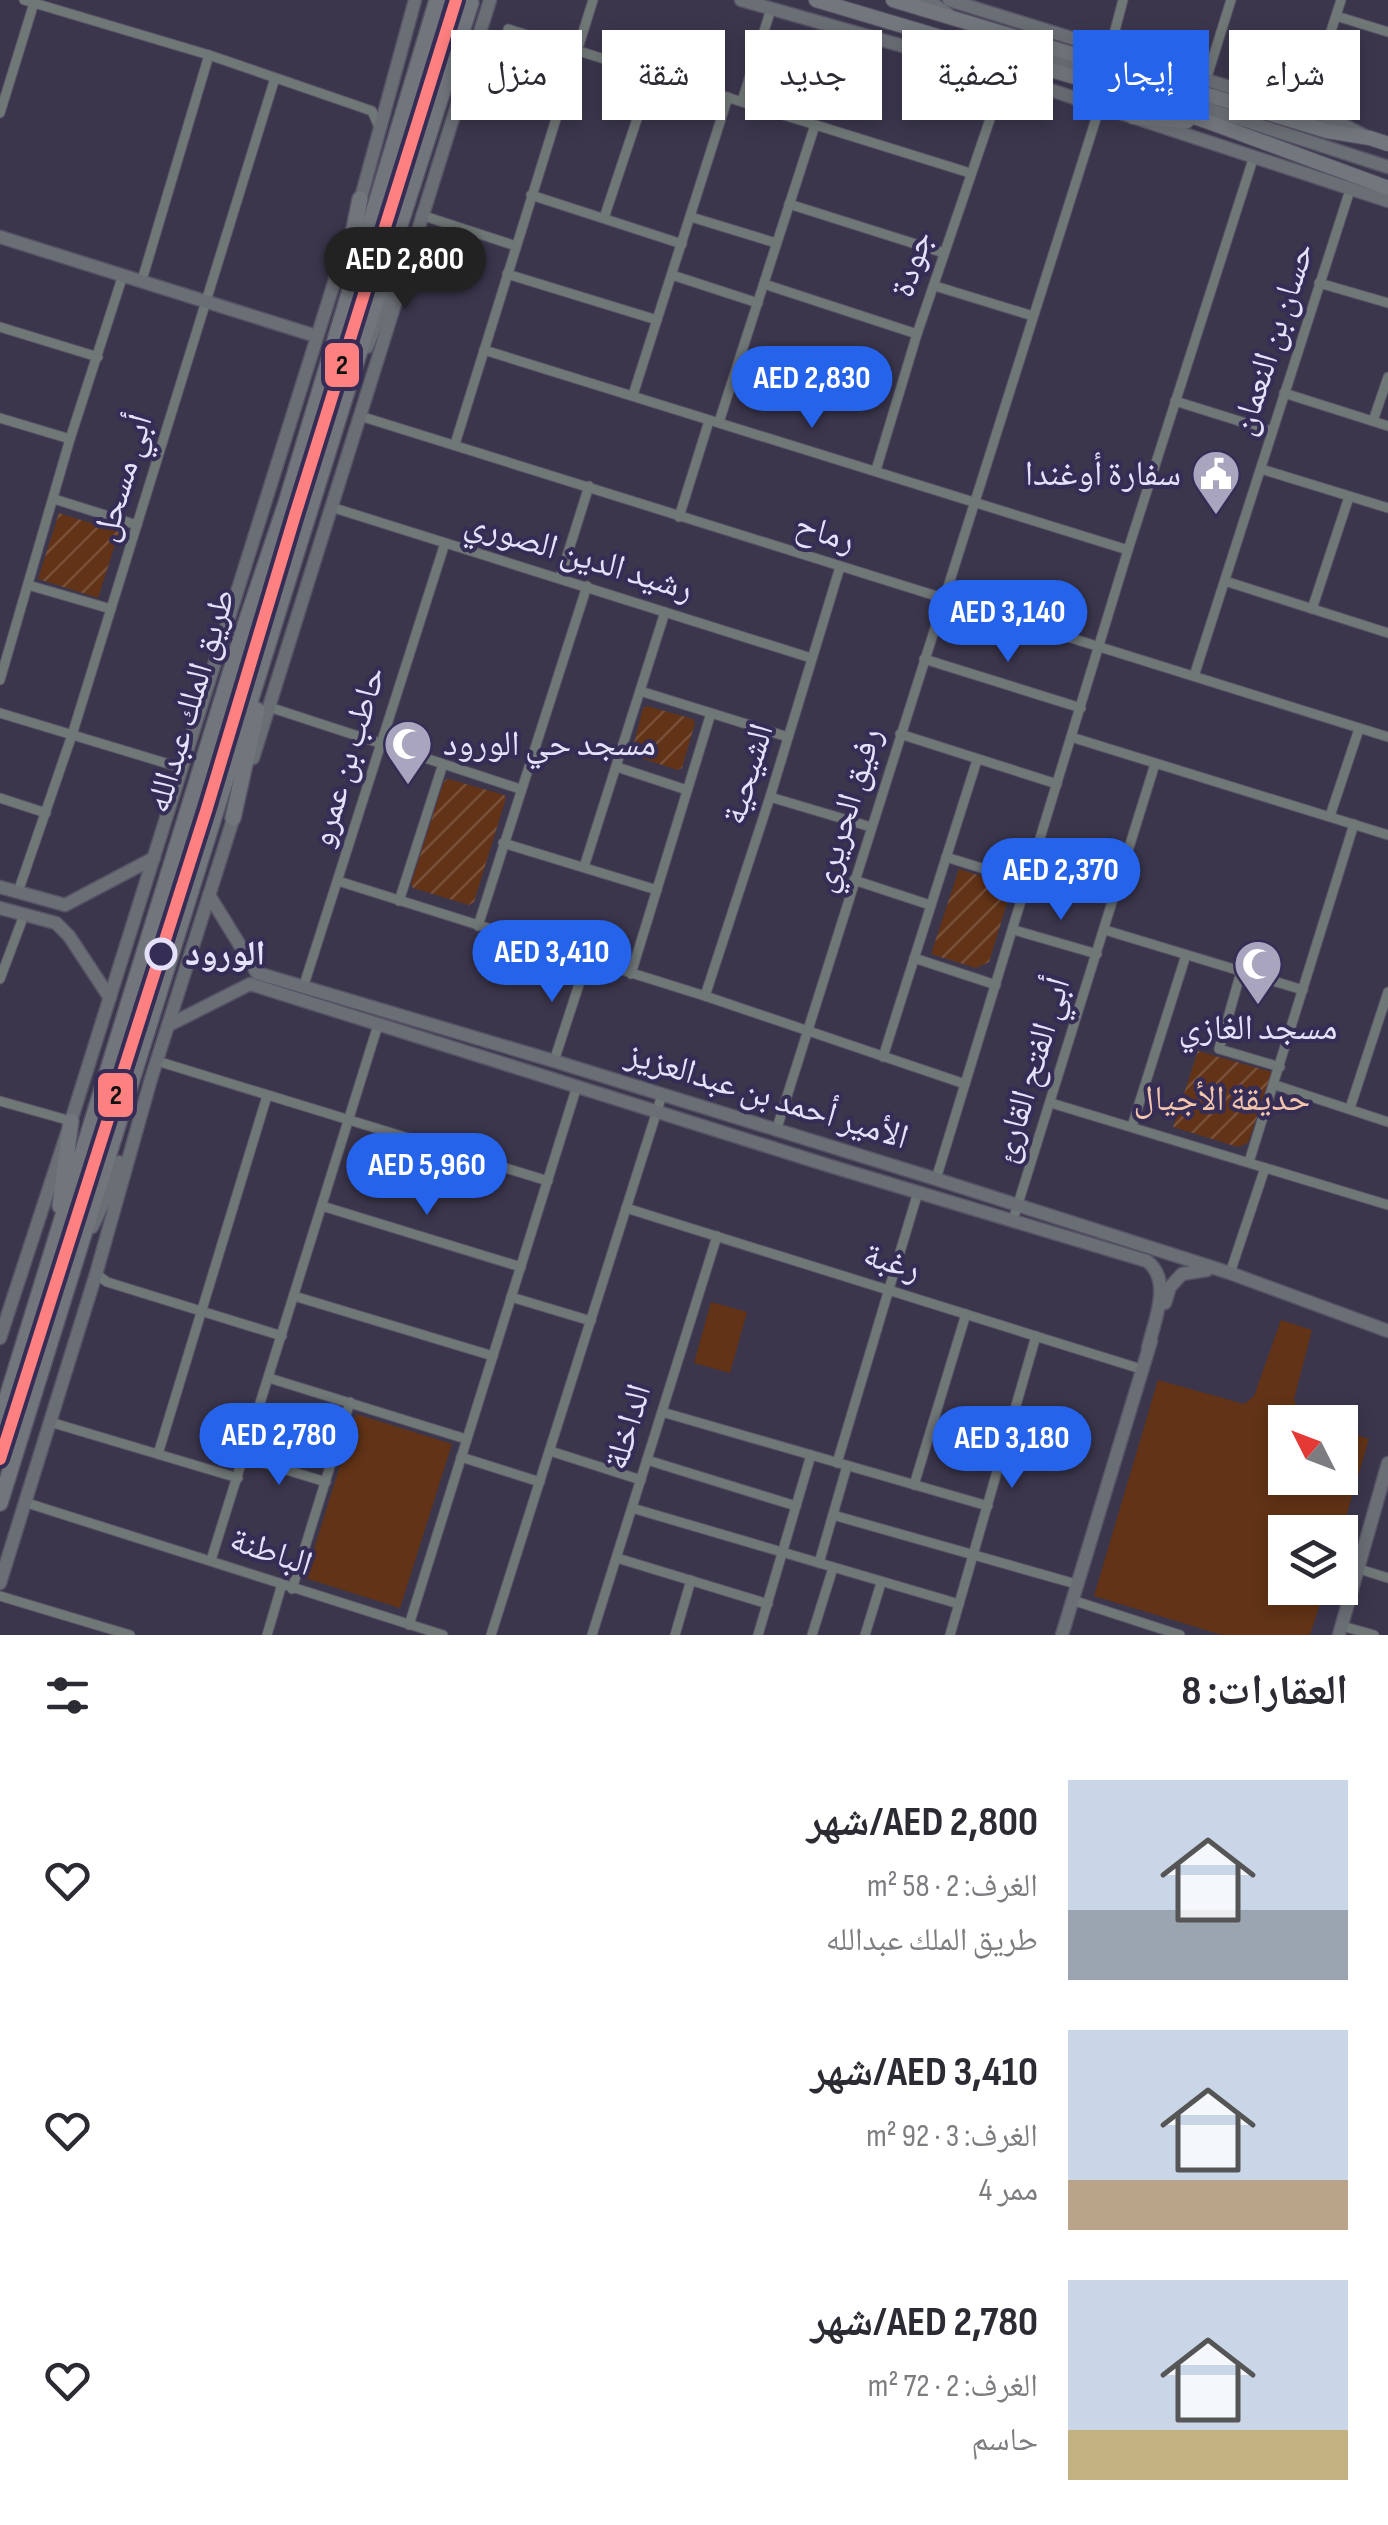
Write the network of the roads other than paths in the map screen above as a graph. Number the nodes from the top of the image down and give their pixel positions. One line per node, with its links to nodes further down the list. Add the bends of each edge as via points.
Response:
1 (415, 0): 43 (street)
2 (436, 0): 83 (highway, طريق الملك عبدالله)
3 (592, 0): 21 (street)
4 (741, 0): 14 (street)
5 (816, 0): 41 (main road)
6 (893, 0): 13 (main road)
7 (920, 0): 13 (street)
8 (1123, 0): 19 (street)
9 (1231, 0): 28 (street)
10 (1341, 0): 15 (street)
11 (485, 1): 58 (street, via 484,24); 84 (highway, طريق الملك عبدالله)
12 (28, 2): 26 (street); 33 (street)
13 (949, 8): 18 (main road); 23 (street)
14 (770, 10): 24 (street); 32 (street)
15 (1336, 16): 20 (street); 22 (street)
16 (508, 29): 17 (street)
17 (511, 30)
18 (997, 30)
19 (1115, 30)
20 (1331, 30)
21 (582, 31)
22 (1388, 32)
23 (1073, 40)
24 (902, 47)
25 (1053, 48): 44 (main road)
26 (209, 56): 29 (street); 68 (street)
27 (1053, 58): 47 (street)
28 (1209, 70)
29 (275, 78): 43 (street, via 372,111); 72 (street, أبي مسحل)
30 (725, 96): 31 (street)
31 (728, 97): 32 (street); 57 (street)
32 (742, 101): 42 (street)
33 (0, 114)
34 (555, 120): 53 (street)
35 (637, 120): 59 (street)
36 (988, 120): 50 (street, جودة)
37 (1096, 120): 75 (street, رفيق الحريري)
38 (1145, 120): 48 (street)
39 (1191, 120): 41 (main road)
40 (1334, 120): 44 (street)
41 (1206, 121): 45 (main road)
42 (815, 125): 50 (street); 56 (street)
43 (379, 127): 54 (street)
44 (1370, 138): 46 (main road)
45 (1256, 139): 47 (street); 51 (main road)
46 (1388, 144)
47 (1340, 152): 49 (street)
48 (1254, 156): 52 (street); 87 (street)
49 (1388, 168)
50 (970, 173): 64 (street, جودة)
51 (1388, 188)
52 (1350, 190): 55 (street); 69 (street, حسان بن النعمان)
53 (532, 196): 59 (street); 63 (street)
54 (360, 200): 79 (street); 83 (highway)
55 (1388, 201)
56 (789, 204): 61 (street); 64 (street)
57 (692, 217): 61 (street); 62 (street)
58 (420, 218): 63 (street); 84 (street); 88 (street)
59 (604, 218): 62 (street)
60 (0, 237): 66 (street)
61 (776, 243): 70 (street)
62 (682, 244): 67 (street)
63 (516, 246): 65 (street)
64 (944, 252): 71 (street, جودة)
65 (507, 274): 76 (street); 80 (street)
66 (124, 276): 68 (street); 81 (street)
67 (672, 276): 73 (street); 76 (street)
68 (142, 280): 72 (street)
69 (1319, 282): 74 (street); 85 (street, حسان بن النعمان)
70 (764, 284): 73 (street); 78 (street)
71 (934, 286): 75 (street); 78 (street, جودة)
72 (206, 301): 79 (street); 105 (street, أبي مسحل)
73 (758, 303): 90 (street)
74 (1388, 303)
75 (1033, 316): 101 (street, رفيق الحريري)
76 (657, 320): 86 (street)
77 (0, 327): 81 (street)
78 (917, 334): 97 (street, جودة)
79 (316, 336): 137 (street)
80 (484, 350): 86 (street); 95 (street)
81 (98, 357): 94 (street)
82 (1388, 377): 91 (street)
83 (322, 382): 117 (highway, طريق الملك عبدالله)
84 (349, 385): 118 (highway, طريق الملك عبدالله)
85 (1284, 392): 91 (street); 93 (street, حسان بن النعمان)
86 (633, 395): 90 (street)
87 (1175, 401): 93 (street); 107 (street)
88 (360, 416): 95 (street, رماح); 102 (street)
89 (0, 418): 94 (street)
90 (714, 421): 97 (street); 104 (street)
91 (1373, 421): 92 (street)
92 (1388, 426)
93 (1271, 431): 96 (street, حسان بن النعمان)
94 (70, 439): 100 (street)
95 (455, 444): 98 (street, رماح)
96 (1260, 469): 99 (street); 110 (street, حسان بن النعمان)
97 (876, 470): 101 (street)
98 (588, 486): 104 (street, رماح); 109 (street)
99 (1349, 497): 103 (street); 114 (street)
100 (54, 499): 105 (street); 111 (street)
101 (975, 502): 107 (street); 113 (street, رفيق الحريري)
102 (331, 507): 106 (street, رشيد الدين الصوري); 126 (street)
103 (1388, 508)
104 (679, 516): 108 (street, رماح)
105 (138, 525): 115 (street, أبي مسحل)
106 (445, 543): 109 (street, رشيد الدين الصوري); 136 (street, حاطب بن عمرو)
107 (1128, 550): 120 (street)
108 (840, 567): 113 (street, رماح); 121 (street, الشيحية)
109 (560, 578): 112 (street, رشيد الدين الصوري)
110 (1225, 581): 114 (street); 123 (street, حسان بن النعمان)
111 (28, 585): 115 (street); 124 (street)
112 (587, 586): 116 (street, رشيد الدين الصوري); 144 (street)
113 (942, 600): 120 (street, رماح); 122 (street, رفيق الحريري)
114 (1312, 608): 119 (street)
115 (111, 609): 132 (street, أبي مسحل)
116 (665, 612): 121 (street, رشيد الدين الصوري); 125 (street)
117 (244, 628): 137 (street); 224 (highway, طريق الملك عبدالله)
118 (272, 629): 150 (highway); 220 (highway, طريق الملك عبدالله)
119 (1388, 633)
120 (1098, 647): 123 (street, رماح); 127 (street)
121 (811, 658): 134 (street, الشيحية)
122 (924, 659): 127 (street); 131 (street, رفيق الحريري)
123 (1194, 676): 130 (street, رماح)
124 (0, 680)
125 (640, 691): 129 (street); 141 (street)
126 (269, 707): 136 (street); 150 (street)
127 (1081, 708): 133 (street)
128 (0, 712): 132 (street)
129 (711, 713): 134 (street); 145 (street)
130 (1359, 728): 135 (street, رماح); 149 (street)
131 (900, 734): 138 (street); 152 (street, رفيق الحريري)
132 (72, 735): 142 (street); 148 (street, أبي مسحل)
133 (1071, 736): 140 (street); 143 (street)
134 (788, 737): 146 (street, الشيحية)
135 (1388, 738)
136 (382, 744): 139 (street); 159 (street, حاطب بن عمرو)
137 (190, 745): 142 (street)
138 (977, 760): 143 (street); 155 (street)
139 (443, 764): 144 (street); 165 (street)
140 (1155, 764): 149 (street); 171 (street, أبي الفتح القارئ)
141 (617, 767): 145 (street); 157 (street)
142 (182, 768): 156 (street)
143 (1057, 784): 160 (street)
144 (520, 789): 154 (street)
145 (687, 790): 162 (street)
146 (770, 797): 152 (street); 183 (street, الشيحية)
147 (0, 798): 148 (street)
148 (46, 812): 163 (street, أبي مسحل)
149 (1330, 816): 151 (street)
150 (233, 818): 164 (street)
151 (1354, 824): 153 (street); 181 (street)
152 (871, 827): 158 (street, رفيق الحريري)
153 (1388, 835)
154 (503, 843): 157 (street); 169 (street)
155 (946, 857): 160 (street); 166 (street)
156 (154, 858): 163 (street, via 65,905); 184 (street)
157 (584, 867): 162 (street)
158 (854, 880): 166 (street); 187 (street, رفيق الحريري)
159 (338, 882): 165 (street); 180 (street, حاطب بن عمرو)
160 (1026, 882): 170 (street)
161 (0, 887): 163 (street)
162 (656, 890): 177 (street)
163 (18, 892)
164 (209, 895): 180 (street, الأمير أحمد بن عبدالعزيز, via 257,973); 185 (street)
165 (398, 901): 169 (street)
166 (930, 905): 174 (street)
167 (0, 908): 168 (street)
168 (24, 915): 178 (street); 184 (street, via 56,924 70,936)
169 (478, 926): 175 (street)
170 (1014, 930): 172 (street); 179 (street)
171 (1105, 930): 172 (street, أبي الفتح القارئ); 173 (street)
172 (1097, 954): 199 (street, أبي الفتح القارئ)
173 (1186, 955): 176 (street); 206 (street)
174 (914, 958): 179 (street); 188 (street)
175 (587, 960): 177 (street); 190 (street)
176 (1241, 972): 181 (street); 191 (street, via 1218,1048)
177 (631, 974): 183 (street)
178 (0, 979)
179 (996, 985): 193 (street)
180 (304, 988): 190 (street, الأمير أحمد بن عبدالعزيز)
181 (1304, 990): 191 (street)
182 (1388, 992): 200 (street)
183 (705, 996): 187 (street)
184 (110, 998): 204 (street)
185 (168, 1025): 186 (street, الأمير أحمد بن عبدالعزيز, via 250,984); 189 (street)
186 (378, 1025): 194 (street, الأمير أحمد بن عبدالعزيز); 202 (street)
187 (809, 1030): 188 (street); 207 (street, رفيق الحريري)
188 (882, 1057): 193 (street)
189 (157, 1061): 192 (street); 197 (street)
190 (554, 1061): 196 (street, الأمير أحمد بن عبدالعزيز)
191 (1280, 1067): 195 (street)
192 (150, 1079): 220 (street); 223 (street)
193 (965, 1084): 211 (street)
194 (577, 1086): 201 (street, الأمير أحمد بن عبدالعزيز); 212 (street)
195 (1274, 1086): 200 (street); 209 (street)
196 (662, 1094): 201 (street); 203 (street, الأمير أحمد بن عبدالعزيز)
197 (268, 1096): 202 (street); 228 (street)
198 (0, 1101): 204 (street)
199 (1050, 1103): 206 (street); 216 (street, أبي الفتح القارئ)
200 (1350, 1108): 205 (street)
201 (657, 1111): 208 (street, الأمير أحمد بن عبدالعزيز); 217 (street)
202 (348, 1120): 212 (street); 215 (street)
203 (738, 1120): 207 (street, الأمير أحمد بن عبدالعزيز); 208 (street)
204 (72, 1121): 224 (highway); 232 (street)
205 (1388, 1122)
206 (1132, 1126): 209 (street)
207 (776, 1131): 211 (street, الأمير أحمد بن عبدالعزيز)
208 (734, 1135): 213 (street, الأمير أحمد بن عبدالعزيز)
209 (1249, 1162): 210 (street)
210 (1265, 1168): 214 (street); 222 (street)
211 (936, 1179): 216 (street, الأمير أحمد بن عبدالعزيز)
212 (548, 1181): 221 (street)
213 (918, 1192): 218 (street, الأمير أحمد بن عبدالعزيز); 225 (street)
214 (1388, 1205)
215 (322, 1206): 221 (street); 226 (street)
216 (1018, 1206): 218 (street, أبي الفتح القارئ); 222 (street, الأمير أحمد بن عبدالعزيز)
217 (626, 1208): 219 (street, رغبة); 231 (street)
218 (1013, 1220): 238 (street, الأمير أحمد بن عبدالعزيز, via 1154,1267 1162,1286)
219 (717, 1236): 225 (street, رغبة); 243 (street, الداخلة)
220 (78, 1256): 261 (highway, طريق الملك عبدالله)
221 (520, 1267): 227 (street)
222 (1223, 1272): 230 (street, الأمير أحمد بن عبدالعزيز); 238 (street, via 1178,1277)
223 (96, 1274): 228 (street); 245 (street)
224 (44, 1283): 244 (highway, طريق الملك عبدالله)
225 (889, 1290): 229 (street, رغبة); 254 (street)
226 (294, 1296): 235 (street); 239 (street)
227 (511, 1297): 231 (street); 239 (street)
228 (202, 1311): 235 (street); 248 (street)
229 (966, 1314): 236 (street, رغبة); 259 (street)
230 (1344, 1314): 233 (street); 234 (street)
231 (591, 1320): 247 (street)
232 (2, 1322): 237 (street)
233 (1388, 1323)
234 (1388, 1331)
235 (282, 1336): 241 (street)
236 (1036, 1336): 240 (street, رغبة); 263 (street)
237 (0, 1338)
238 (1148, 1348): 240 (street)
239 (492, 1356): 246 (street)
240 (1141, 1369): 278 (street)
241 (269, 1378): 242 (street); 250 (street)
242 (350, 1402): 246 (street); 257 (street)
243 (662, 1412): 249 (street); 252 (street, الداخلة)
244 (0, 1420)
245 (50, 1422): 248 (street); 260 (street)
246 (466, 1439): 251 (street)
247 (550, 1452): 256 (street); 258 (street)
248 (158, 1454): 255 (street)
249 (811, 1455): 254 (street); 262 (street)
250 (244, 1457): 255 (street); 257 (street)
251 (461, 1457): 258 (street); 284 (street)
252 (647, 1460): 256 (street, الداخلة); 262 (street)
253 (1388, 1463): 266 (street)
254 (842, 1464): 259 (street); 265 (street)
255 (238, 1478): 270 (street)
256 (641, 1480): 264 (street, الداخلة)
257 (326, 1482): 279 (street)
258 (540, 1482): 290 (street)
259 (914, 1485): 263 (street)
260 (24, 1502): 270 (street, الباطنة); 276 (street)
261 (0, 1503)
262 (796, 1506): 267 (street)
263 (988, 1506): 268 (street)
264 (632, 1508): 267 (street); 269 (street, الداخلة)
265 (833, 1515): 268 (street); 271 (street)
266 (1381, 1518): 273 (street)
267 (782, 1553): 271 (street); 282 (street)
268 (973, 1555): 278 (street); 283 (street)
269 (617, 1558): 275 (street); 291 (street, الداخلة)
270 (211, 1560): 279 (street, الباطنة)
271 (818, 1564): 272 (street)
272 (832, 1568): 277 (street); 294 (street)
273 (1359, 1569): 274 (street); 286 (street)
274 (1388, 1578)
275 (691, 1580): 282 (street); 292 (street)
276 (0, 1582)
277 (882, 1583): 283 (street); 295 (street)
278 (1076, 1584): 281 (street)
279 (287, 1586): 284 (street, الباطنة); 288 (street)
280 (0, 1596): 285 (street)
281 (1072, 1600): 297 (street); 298 (street)
282 (768, 1604): 293 (street)
283 (959, 1604): 296 (street)
284 (410, 1624): 289 (street, الباطنة)
285 (93, 1630): 287 (street)
286 (1340, 1630): 299 (street)
287 (130, 1635)
288 (267, 1635)
289 (443, 1635)
290 (492, 1635)
291 (592, 1635)
292 (675, 1635)
293 (758, 1635)
294 (812, 1635)
295 (866, 1635)
296 (950, 1635)
297 (1062, 1635)
298 (1180, 1635)
299 (1374, 1635)

